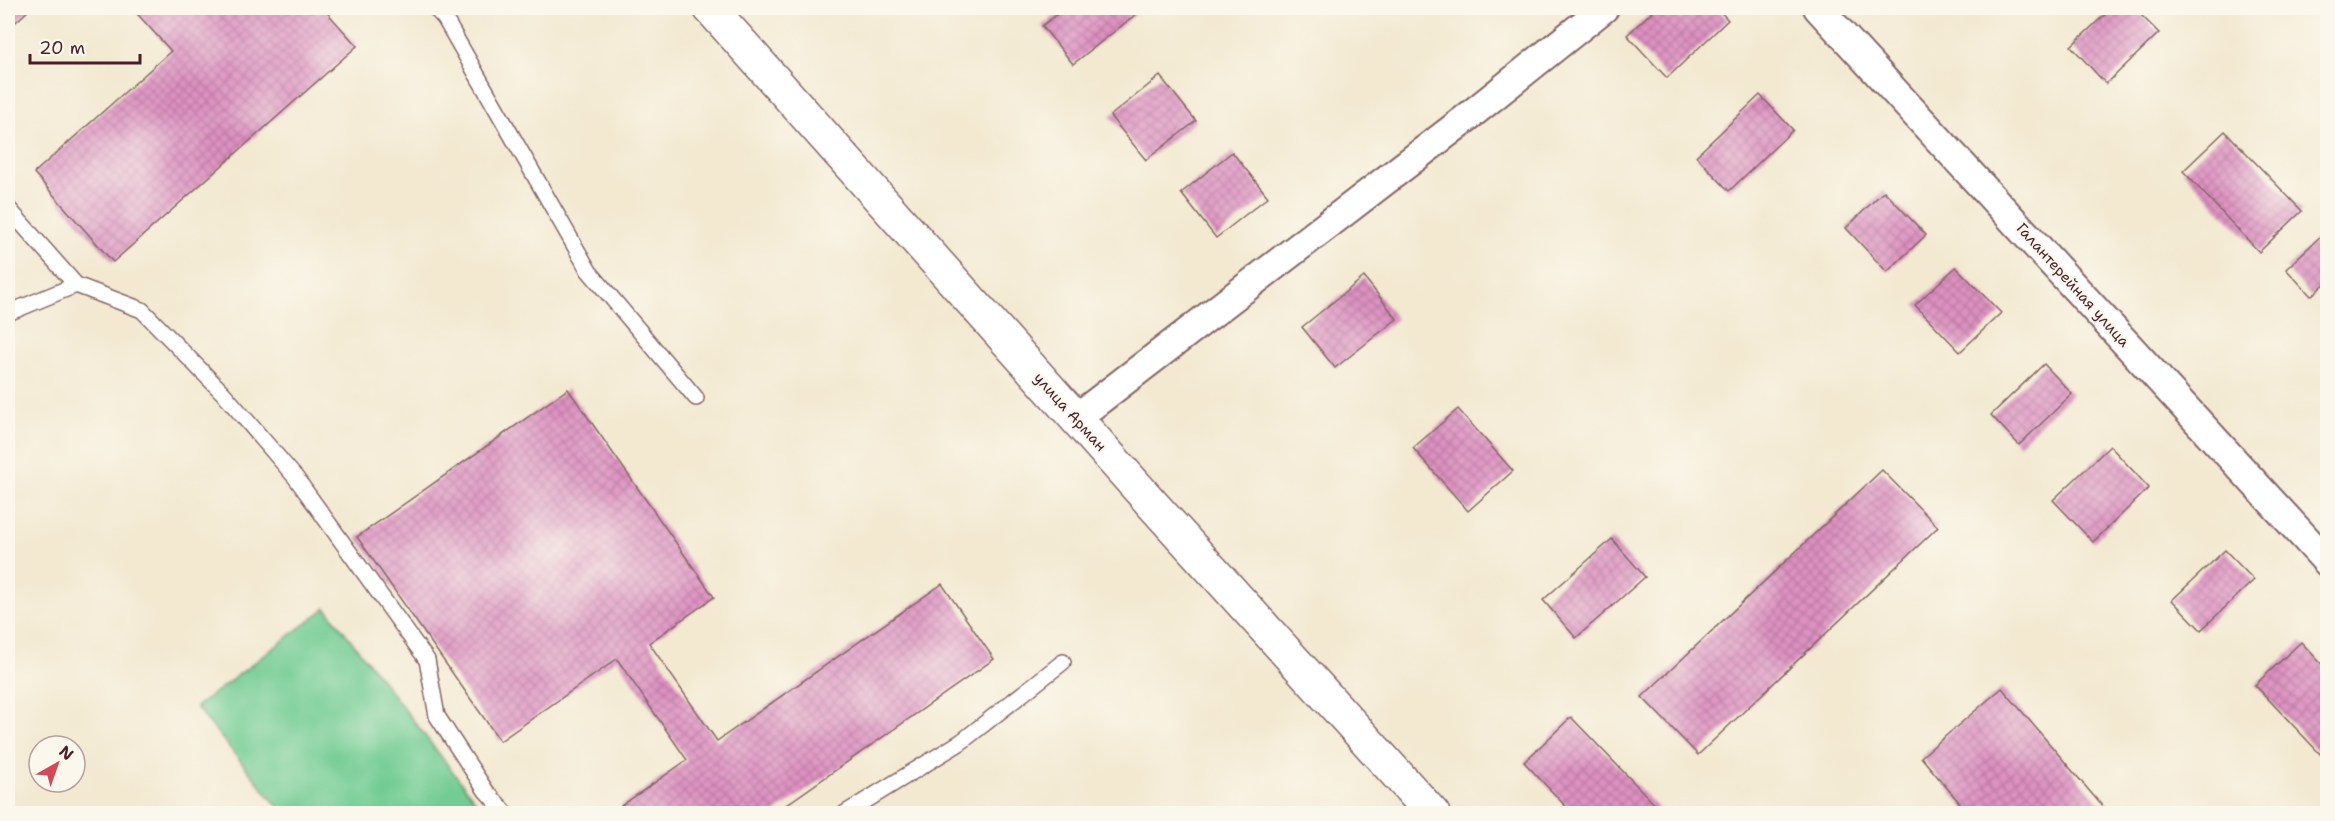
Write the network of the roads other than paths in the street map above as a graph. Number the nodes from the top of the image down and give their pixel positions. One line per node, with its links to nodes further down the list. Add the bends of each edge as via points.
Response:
1 (435, 8): 8 (lane, via 445,19 589,272)
2 (710, 8): 9 (street, улица Арман)
3 (1604, 8): 9 (street)
4 (1818, 8): 10 (street, Галантерейная улица)
5 (8, 207): 6 (lane)
6 (76, 285): 7 (lane); 12 (lane, via 142,310 223,393 296,478 427,660 437,716 486,791)
7 (8, 313)
8 (696, 398)
9 (1076, 418): 14 (street, улица Арман)
10 (2328, 563)
11 (1063, 662): 13 (lane, via 961,742)
12 (507, 813)
13 (844, 813)
14 (1433, 813)

